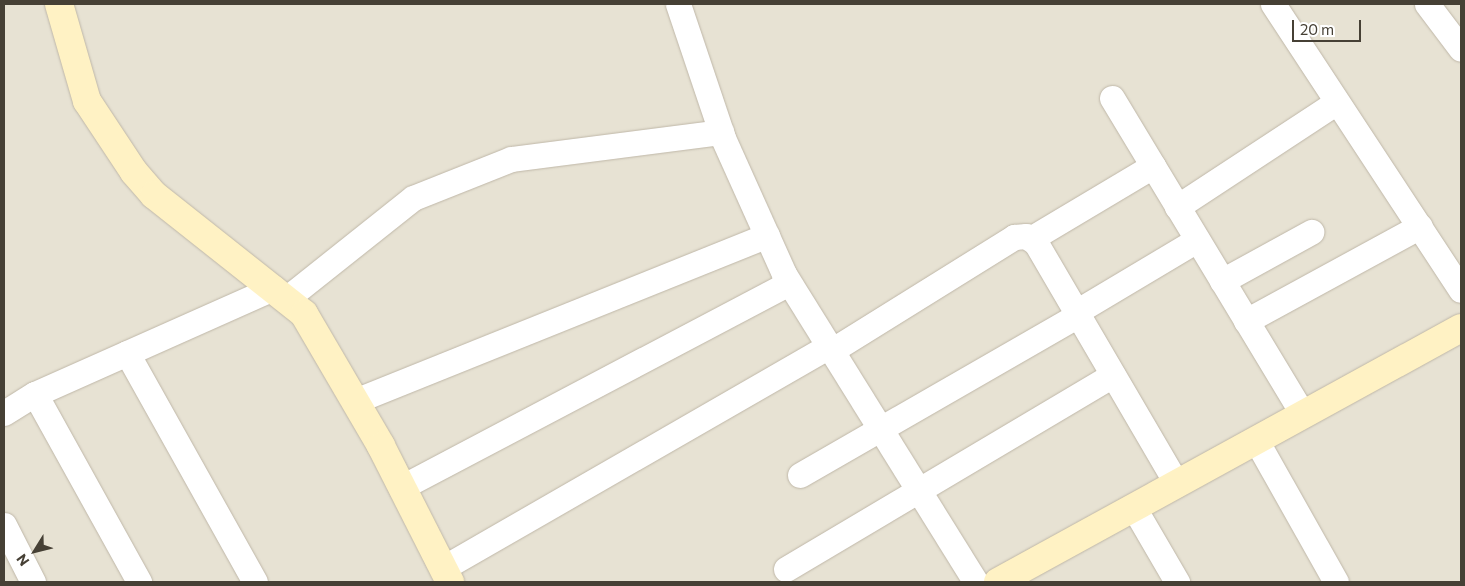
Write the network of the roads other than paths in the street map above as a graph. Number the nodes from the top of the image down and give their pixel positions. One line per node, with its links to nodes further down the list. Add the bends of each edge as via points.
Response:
1 (59, 4): 19 (street, via 87,101 134,172 154,195)
2 (678, 4): 8 (street)
3 (1273, 4): 7 (street)
4 (1428, 4): 5 (street)
5 (1461, 49)
6 (1112, 98): 9 (street)
7 (1337, 102): 10 (street); 11 (street)
8 (721, 132): 13 (street); 19 (street, via 511,159 413,198)
9 (1153, 166): 10 (street); 14 (street)
10 (1177, 207): 15 (street)
11 (1420, 226): 18 (street); 21 (street)
12 (1311, 232): 16 (street)
13 (767, 235): 17 (street); 27 (street)
14 (1032, 238): 20 (street); 23 (street, via 1014,237)
15 (1197, 240): 16 (street); 20 (street)
16 (1222, 281): 21 (street)
17 (789, 283): 23 (street); 34 (street)
18 (1461, 290)
19 (279, 293): 24 (street); 27 (street, via 304,314)
20 (1077, 314): 25 (street); 30 (street)
21 (1246, 321): 29 (street)
22 (1461, 328): 29 (street)
23 (830, 349): 30 (street); 39 (street)
24 (127, 353): 26 (street); 43 (street)
25 (1113, 376): 33 (street); 35 (street)
26 (35, 394): 28 (street); 42 (street)
27 (355, 401): 34 (street)
28 (4, 412)
29 (1303, 415): 31 (street)
30 (879, 428): 32 (street); 35 (street)
31 (1256, 440): 33 (street); 47 (street)
32 (800, 476)
33 (1177, 484): 36 (street)
34 (402, 487): 39 (street)
35 (918, 489): 38 (street); 44 (street)
36 (1134, 508): 40 (street); 46 (street)
37 (4, 526): 41 (street)
38 (786, 569)
39 (446, 575)
40 (1026, 576): 45 (street)
41 (33, 582)
42 (140, 582)
43 (254, 582)
44 (976, 582)
45 (998, 582)
46 (1178, 582)
47 (1336, 582)

